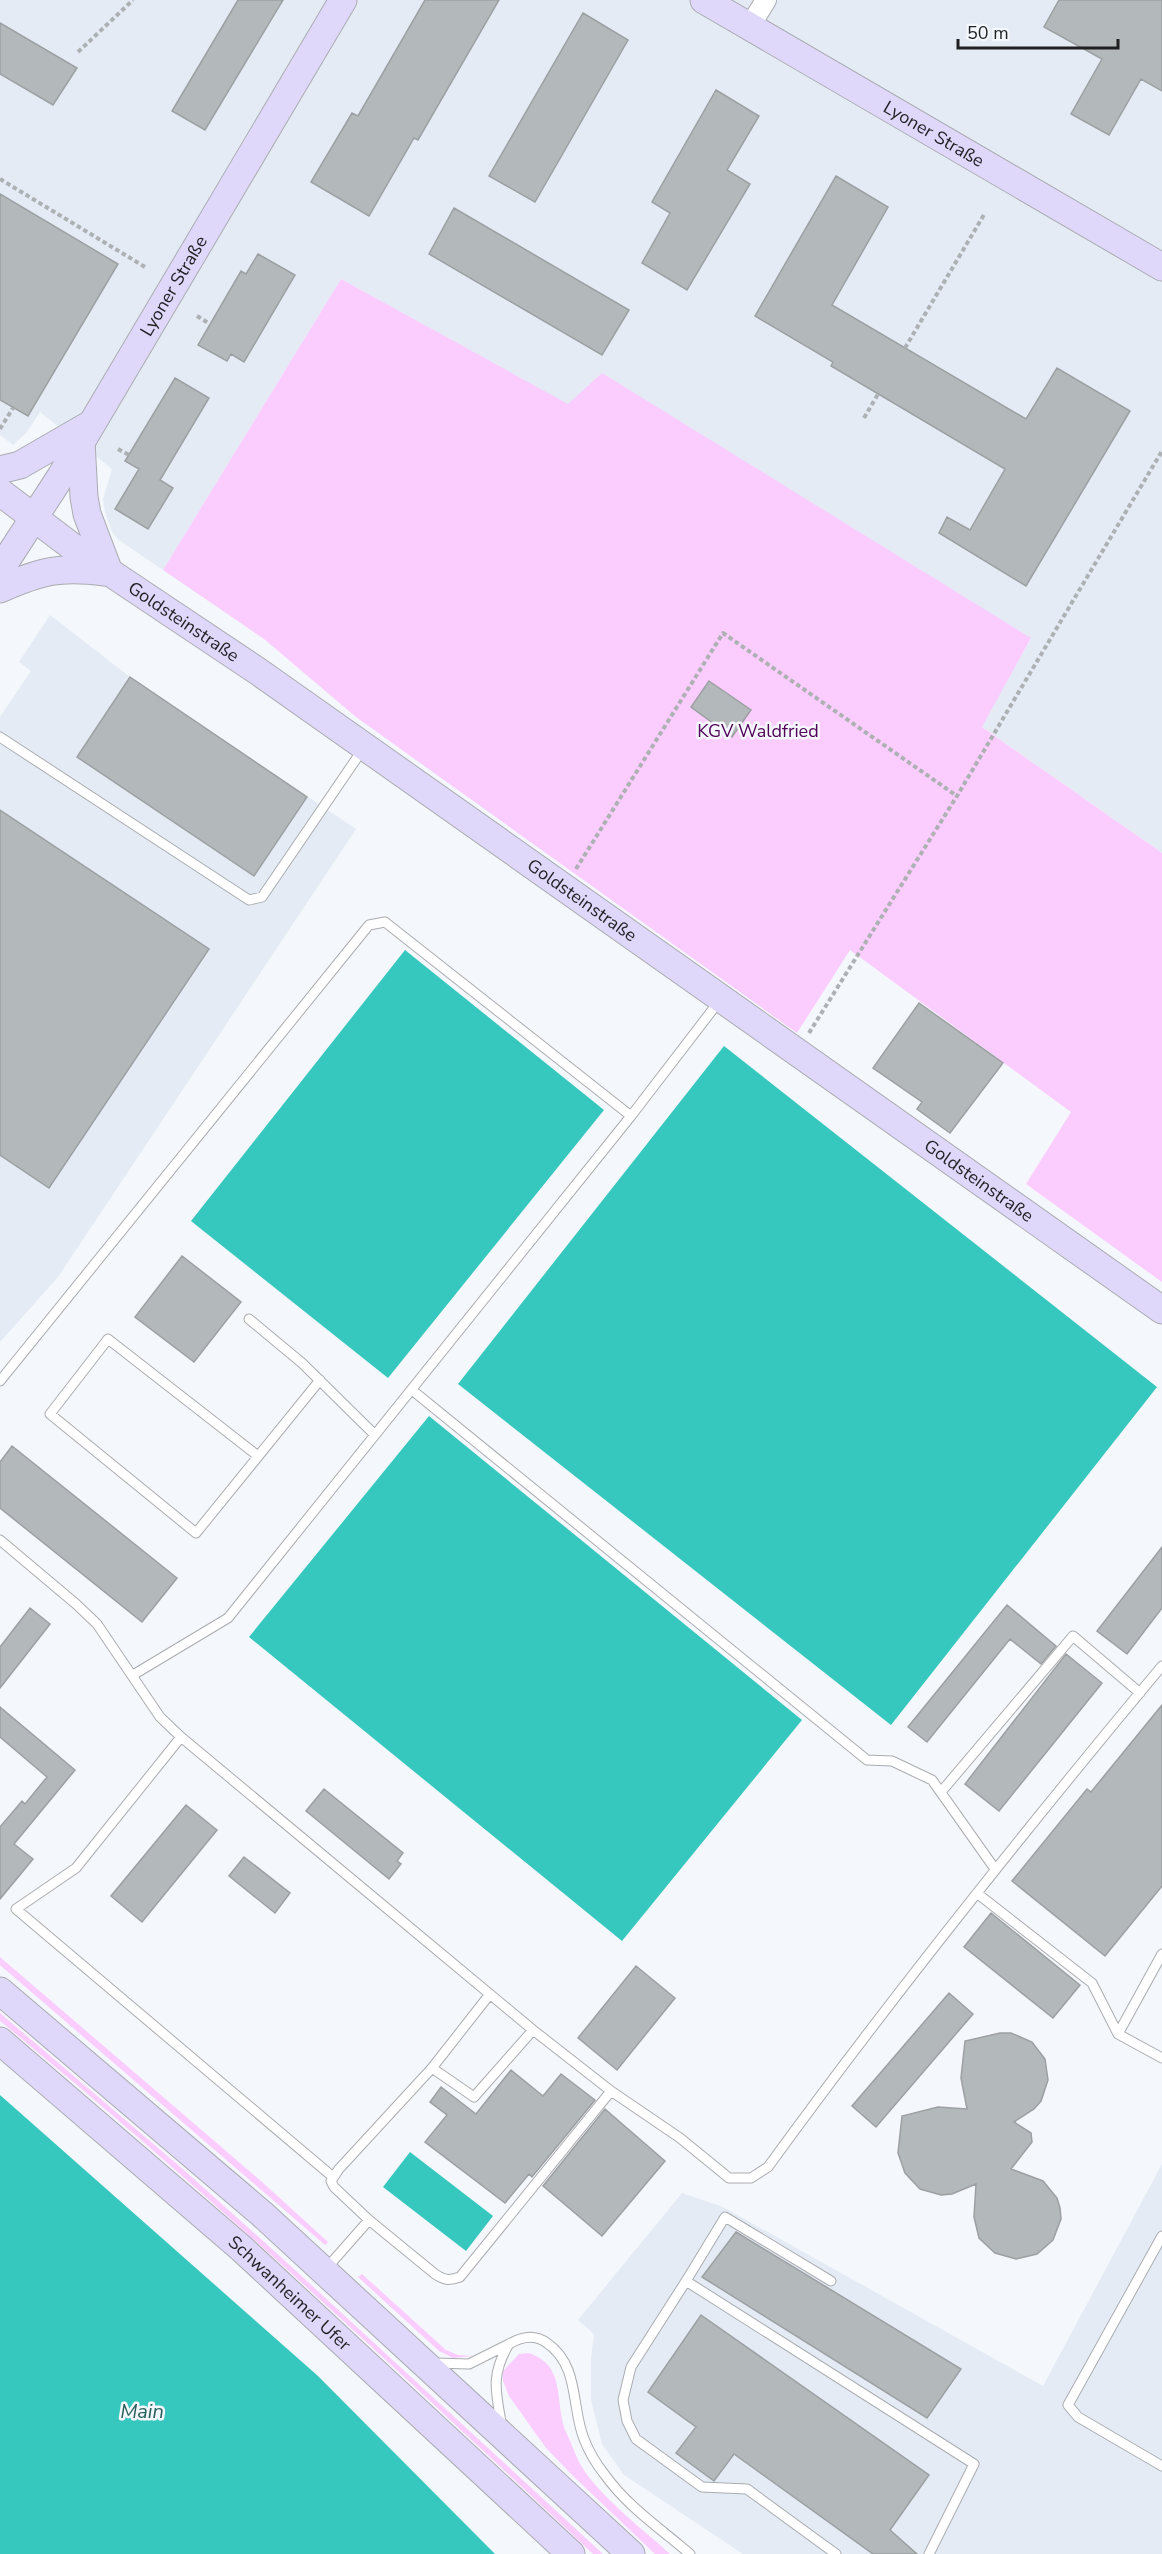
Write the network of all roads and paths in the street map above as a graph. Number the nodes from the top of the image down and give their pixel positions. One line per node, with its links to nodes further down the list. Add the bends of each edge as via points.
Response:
1 (133, 0): 6 (path)
2 (343, 0): 18 (main road, Lyoner Straße)
3 (704, 0): 5 (main road, Lyoner Straße)
4 (766, 0): 5 (street)
5 (750, 26): 10 (main road, Lyoner Straße)
6 (78, 52)
7 (0, 179): 9 (path)
8 (985, 213): 13 (path)
9 (145, 267)
10 (1162, 267)
11 (197, 316): 12 (path)
12 (210, 324)
13 (905, 348)
14 (878, 394): 16 (path)
15 (13, 408): 17 (path)
16 (864, 418)
17 (0, 429)
18 (87, 432): 22 (main road, via 20,465); 24 (main road, Lyoner Straße); 26 (main road, via 84,496)
19 (118, 449): 21 (path)
20 (1162, 451): 30 (path)
21 (129, 455)
22 (0, 470)
23 (0, 492): 24 (main road, Goldsteinstraße)
24 (34, 518): 25 (main road, Lyoner Straße); 26 (main road, Goldsteinstraße)
25 (0, 570)
26 (109, 572): 27 (main road, via 54,569); 29 (main road, Goldsteinstraße)
27 (0, 589)
28 (0, 737): 29 (lane, via 249,900 262,897)
29 (364, 747): 31 (main road, Goldsteinstraße)
30 (957, 796): 31 (path, via 723,633); 33 (path)
31 (565, 888): 32 (main road, Goldsteinstraße)
32 (722, 998): 33 (main road, Goldsteinstraße); 34 (lane)
33 (798, 1052): 35 (main road, Goldsteinstraße)
34 (631, 1116): 38 (lane, via 385,922 369,925); 39 (lane)
35 (1162, 1310)
36 (249, 1319): 37 (lane)
37 (320, 1380): 40 (lane); 41 (lane)
38 (0, 1381)
39 (412, 1390): 40 (lane); 47 (lane, via 867,1760 892,1761 932,1780)
40 (375, 1435): 44 (lane, via 228,1618)
41 (258, 1456): 41 (lane, via 196,1533 50,1414 108,1339)
42 (0, 1540): 44 (lane, via 97,1624)
43 (1162, 1666): 45 (lane)
44 (133, 1675): 46 (lane, via 160,1718)
45 (1140, 1693): 47 (lane, via 1073,1636); 48 (lane)
46 (181, 1737): 52 (lane); 59 (lane, via 76,1868 16,1909)
47 (941, 1792): 48 (lane)
48 (995, 1869): 49 (lane)
49 (978, 1894): 54 (lane, via 1092,1983); 58 (lane, via 846,2061 768,2168 751,2178 729,2178 680,2138)
50 (1162, 1954): 54 (lane)
51 (0, 1991): 62 (main road)
52 (490, 1994): 53 (lane); 57 (lane)
53 (533, 2030): 57 (lane, via 474,2097); 58 (lane)
54 (1118, 2034): 56 (lane)
55 (0, 2041): 69 (main road, Schwanheimer Ufer, via 241,2248)
56 (1162, 2058)
57 (432, 2068): 59 (lane)
58 (611, 2091): 60 (lane, via 460,2277 442,2279)
59 (333, 2177): 60 (lane, via 334,2187)
60 (369, 2220): 62 (lane)
61 (1162, 2236): 68 (lane, via 1068,2405 1078,2417)
62 (324, 2271): 66 (main road)
63 (686, 2281): 64 (lane, via 725,2217); 72 (lane, via 631,2367 623,2400 636,2439 702,2487 747,2489); 73 (lane, via 974,2464)
64 (831, 2281)
65 (509, 2344): 66 (lane, via 469,2364 437,2364); 67 (lane, via 500,2359 495,2382); 71 (lane, via 534,2338 543,2340 559,2354 571,2375 584,2439 605,2476)
66 (418, 2359): 67 (main road)
67 (505, 2438): 70 (main road)
68 (1162, 2466)
69 (571, 2554)
70 (631, 2554)
71 (690, 2554)
72 (836, 2554)
73 (928, 2554)

